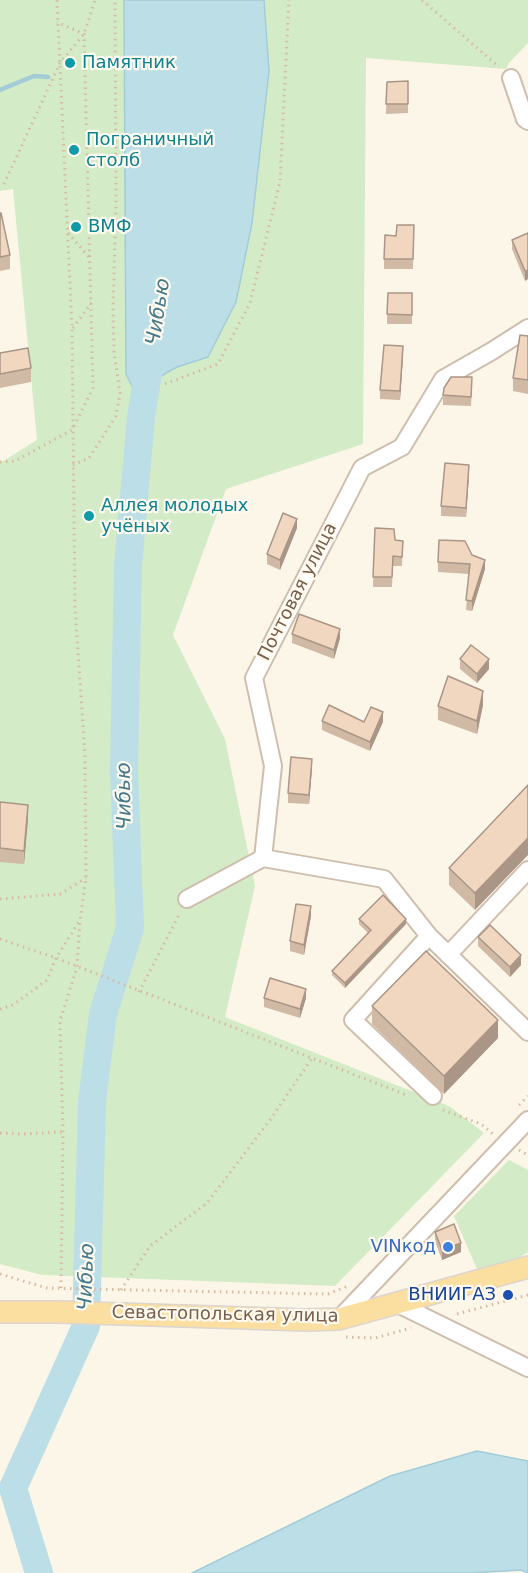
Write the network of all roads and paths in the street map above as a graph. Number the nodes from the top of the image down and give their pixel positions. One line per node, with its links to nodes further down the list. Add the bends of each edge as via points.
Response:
1 (57, 0): 6 (path)
2 (95, 0): 7 (path)
3 (115, 0): 20 (path, via 113,310 120,393 116,416 89,458)
4 (289, 0): 17 (path, via 280,182 249,303 218,364)
5 (422, 0): 9 (path)
6 (57, 22): 7 (path); 8 (path)
7 (84, 33): 8 (path); 13 (path)
8 (60, 63): 11 (path); 12 (path)
9 (511, 78): 10 (street)
10 (528, 121)
11 (4, 184)
12 (68, 233): 13 (path); 16 (path)
13 (90, 259): 14 (path)
14 (92, 302): 16 (path); 18 (path, via 93,388)
15 (528, 328): 21 (street, Почтовая улица, via 443,379 402,447 362,468 254,678 273,766)
16 (72, 329): 18 (path)
17 (165, 384)
18 (72, 430): 19 (path, via 15,461); 20 (path)
19 (0, 462)
20 (73, 465): 23 (path)
21 (263, 858): 25 (street); 27 (street, via 384,879)
22 (528, 870): 29 (street)
23 (87, 878): 24 (path, via 60,894); 26 (path)
24 (0, 899)
25 (187, 899): 32 (path)
26 (81, 920): 30 (path); 31 (path)
27 (429, 936): 29 (street); 37 (street, via 353,1020)
28 (0, 939): 30 (path)
29 (448, 955): 34 (street)
30 (56, 958): 31 (path); 33 (path, via 47,980 14,1005)
31 (77, 967): 32 (path); 39 (path, via 60,1021)
32 (139, 992): 35 (path)
33 (0, 1009)
34 (528, 1032)
35 (312, 1058): 37 (path); 48 (path, via 207,1203 150,1246)
36 (528, 1096): 38 (path)
37 (429, 1101): 41 (path, via 481,1125)
38 (521, 1115): 41 (street)
39 (63, 1131): 40 (path); 47 (path)
40 (0, 1133)
41 (499, 1138): 42 (path); 43 (path); 53 (street)
42 (485, 1142)
43 (528, 1155)
44 (528, 1268): 50 (main road, Севастопольская улица)
45 (0, 1274): 47 (path, via 47,1288)
46 (354, 1284): 48 (path, via 328,1294)
47 (61, 1288): 48 (path)
48 (121, 1290)
49 (0, 1298): 52 (main road, Севастопольская улица)
50 (396, 1303): 53 (main road, Севастопольская улица); 54 (street)
51 (0, 1312): 52 (main road, Севастопольская улица)
52 (59, 1312): 53 (main road, Севастопольская улица)
53 (339, 1319)
54 (528, 1368)

